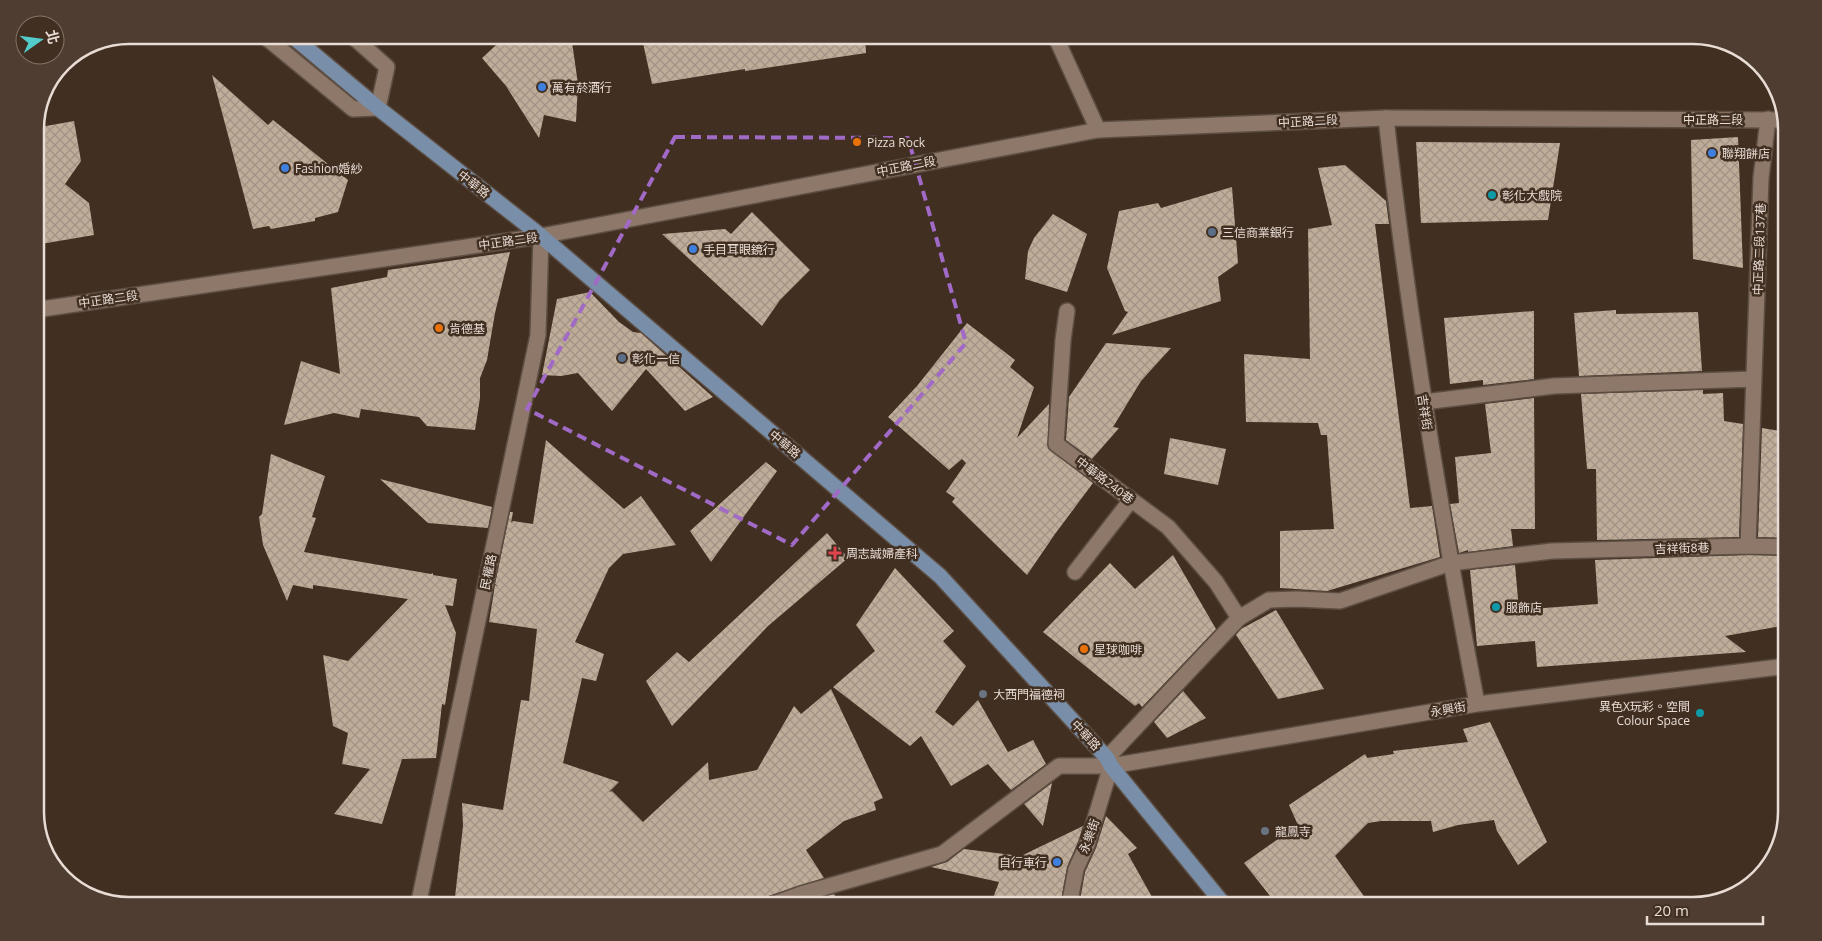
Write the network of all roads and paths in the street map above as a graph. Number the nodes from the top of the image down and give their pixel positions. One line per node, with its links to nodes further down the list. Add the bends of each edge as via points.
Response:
1 (274, 44): 5 (street, via 353,109)
2 (302, 44): 5 (main road, 中華路)
3 (361, 44): 5 (street, via 387,67)
4 (1059, 44): 9 (street)
5 (378, 108): 10 (main road, 中華路)
6 (1386, 118): 7 (street, 中正路二段); 9 (street, 中正路二段); 14 (street, 吉祥街)
7 (1768, 119): 8 (street, 中正路二段); 13 (street, 中正路二段137巷, via 1761,178)
8 (1778, 120)
9 (1098, 130): 10 (street, 中正路二段)
10 (541, 236): 11 (street, 中正路二段); 23 (main road, 中華路, via 940,576); 24 (street, 民權路, via 538,335)
11 (44, 309)
12 (1067, 311): 15 (street, 中華路240巷, via 1056,444)
13 (1753, 379): 14 (street, via 1554,386); 16 (street)
14 (1424, 402): 18 (street, 吉祥街)
15 (1131, 500): 19 (street); 20 (street, 中華路240巷, via 1168,526 1216,582)
16 (1748, 546): 17 (street, 吉祥街8巷); 18 (street, 吉祥街8巷, via 1552,552)
17 (1778, 547)
18 (1451, 563): 20 (street, via 1340,601 1269,600); 22 (street, 吉祥街)
19 (1075, 572)
20 (1239, 618): 23 (street)
21 (1778, 667): 22 (street, 永興街)
22 (1477, 704): 23 (street, 永興街)
23 (1109, 762): 25 (street, 永興街, via 1059,766 942,854); 26 (street, 永樂街); 27 (main road, 中華路)
24 (420, 897)
25 (793, 897)
26 (1071, 897)
27 (1218, 897)

